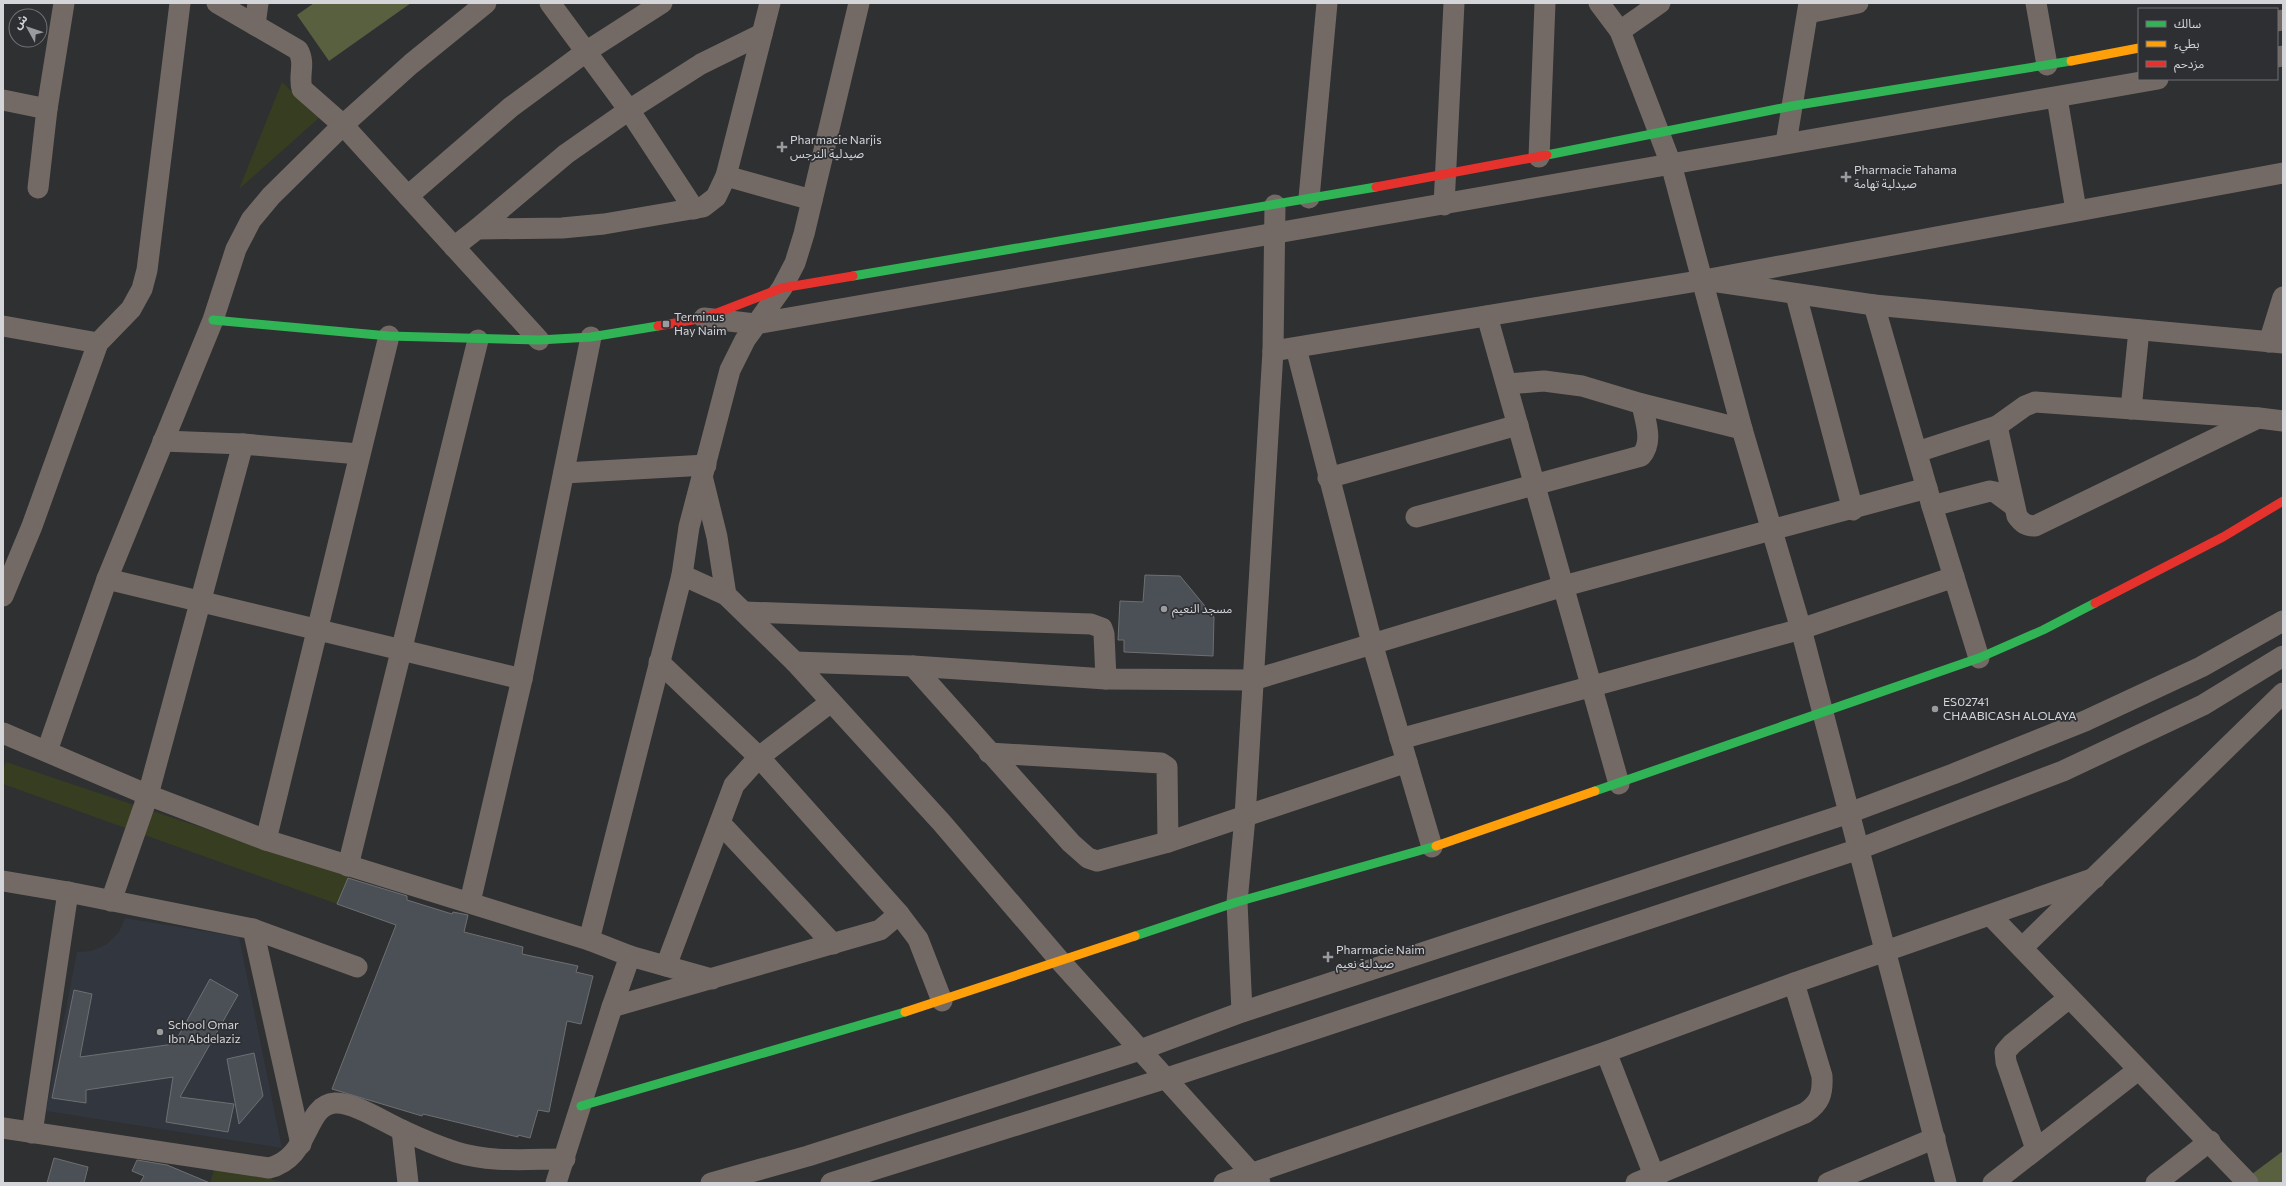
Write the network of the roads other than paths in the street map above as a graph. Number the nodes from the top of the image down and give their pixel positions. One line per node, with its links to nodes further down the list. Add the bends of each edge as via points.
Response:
1 (64, 3): 28 (street)
2 (180, 3): 65 (street, via 147,270 142,289 131,309)
3 (217, 3): 18 (street)
4 (258, 3): 18 (street)
5 (486, 3): 30 (street, via 411,64)
6 (550, 3): 22 (street)
7 (662, 3): 22 (street)
8 (770, 3): 20 (street)
9 (859, 3): 41 (street)
10 (1327, 3): 40 (street)
11 (1454, 3): 36 (street)
12 (1545, 3): 33 (street)
13 (1599, 3): 19 (street)
14 (1660, 3): 19 (street)
15 (1858, 3): 17 (street)
16 (2036, 3): 23 (street)
17 (1808, 8): 27 (street)
18 (255, 25): 30 (street, via 298,50 302,62 302,89)
19 (1620, 31): 31 (street)
20 (762, 34): 29 (street, via 701,64); 37 (street)
21 (2138, 48): 23 (street)
22 (587, 51): 29 (street); 39 (street, via 511,107)
23 (2047, 65): 27 (street)
24 (2153, 80): 25 (street)
25 (2057, 98): 32 (street); 45 (street)
26 (3, 100): 28 (street)
27 (1792, 106): 31 (street); 32 (street)
28 (47, 110): 38 (street)
29 (629, 110): 44 (street); 46 (street, via 566,154)
30 (343, 125): 39 (street); 56 (street, via 271,196 251,220 236,249)
31 (1661, 132): 33 (street); 34 (street)
32 (1786, 143): 34 (street)
33 (1539, 157): 36 (street)
34 (1671, 164): 42 (street); 49 (street)
35 (2283, 173): 45 (street)
36 (1445, 175): 40 (street); 42 (street)
37 (726, 176): 41 (street); 44 (street, via 716,197 703,207)
38 (38, 188)
39 (408, 196): 48 (street)
40 (1309, 198): 43 (street)
41 (812, 200): 50 (street, via 795,263)
42 (1444, 205): 47 (street)
43 (1275, 206): 47 (street); 50 (street)
44 (694, 209): 46 (street, via 604,224 562,228)
45 (2076, 210): 49 (street)
46 (477, 229): 48 (street)
47 (1274, 234): 57 (street); 67 (street)
48 (454, 247): 63 (street)
49 (1704, 280): 51 (street); 54 (street); 75 (street)
50 (782, 288): 55 (street); 57 (street)
51 (1796, 295): 53 (street); 87 (street)
52 (2283, 297): 64 (street)
53 (1874, 305): 59 (street); 78 (street)
54 (1487, 316): 66 (street); 68 (street)
55 (704, 318): 57 (street); 61 (street)
56 (213, 320): 60 (street); 76 (street)
57 (754, 324): 80 (street, via 730,370)
58 (3, 326): 65 (street)
59 (2139, 330): 64 (street); 70 (street)
60 (389, 336): 62 (street); 79 (street)
61 (591, 337): 63 (street); 81 (street)
62 (478, 340): 63 (street); 102 (street)
63 (539, 340)
64 (2276, 342)
65 (98, 343): 95 (street, via 32,526)
66 (1296, 348): 67 (street); 82 (street)
67 (1273, 351): 110 (street)
68 (1507, 384): 69 (street, via 1544,381 1582,386); 73 (street)
69 (1642, 404): 75 (street); 83 (street, via 1649,443 1641,456)
70 (2131, 409): 71 (street); 74 (street, via 2035,402)
71 (2259, 418): 72 (street); 86 (street, via 2035,526 2027,526 2021,522)
72 (2283, 421)
73 (1518, 425): 82 (street); 83 (street)
74 (1997, 426): 78 (street); 86 (street)
75 (1742, 429): 89 (street)
76 (163, 441): 77 (street); 92 (street)
77 (243, 444): 79 (street); 96 (street)
78 (1917, 452): 84 (street)
79 (359, 454): 100 (street)
80 (704, 472): 81 (street); 90 (street, via 689,527); 94 (street)
81 (564, 473): 108 (street)
82 (1328, 478): 101 (street)
83 (1535, 483): 88 (street); 93 (street)
84 (1929, 497): 86 (street, via 1990,491); 87 (street); 91 (street)
85 (2283, 501): 104 (street, via 2223,537 2043,630)
86 (2014, 506)
87 (1853, 510): 89 (street)
88 (1416, 517)
89 (1772, 532): 93 (street); 99 (street)
90 (682, 575): 94 (street); 105 (street)
91 (1954, 577): 99 (street); 104 (street)
92 (107, 579): 96 (street); 117 (street)
93 (1564, 586): 101 (street); 111 (street)
94 (726, 595): 97 (street)
95 (3, 596)
96 (200, 602): 100 (street); 122 (street)
97 (745, 612): 106 (street); 109 (street, via 1091,624 1102,628 1104,634)
98 (2283, 621): 123 (street, via 2201,667 2086,721)
99 (1801, 629): 111 (street); 114 (street)
100 (316, 630): 102 (street); 126 (street)
101 (1372, 643): 110 (street); 116 (street)
102 (402, 651): 108 (street); 130 (street)
103 (2283, 656): 129 (street, via 2203,705 2063,771)
104 (1979, 658): 114 (street)
105 (660, 662): 119 (street); 140 (street)
106 (795, 662): 107 (street); 113 (street)
107 (913, 666): 109 (street); 118 (street)
108 (522, 679): 135 (street)
109 (1106, 679): 110 (street)
110 (1253, 680): 124 (street)
111 (1590, 687): 116 (street); 121 (street)
112 (2283, 693): 131 (street)
113 (831, 702): 119 (street); 145 (street, via 942,823)
114 (1824, 713): 121 (street); 123 (street)
115 (3, 733): 117 (street)
116 (1400, 739): 120 (street)
117 (47, 751): 122 (street)
118 (989, 753): 127 (street, via 1071,843 1088,858 1109,859); 127 (street, via 1161,763 1167,767)
119 (759, 756): 125 (street, via 734,785); 137 (street)
120 (1407, 762): 124 (street); 128 (street)
121 (1619, 784): 128 (street)
122 (148, 795): 126 (street); 134 (street)
123 (1849, 813): 129 (street); 153 (street)
124 (1245, 817): 127 (street); 136 (street)
125 (720, 823): 141 (street); 146 (street)
126 (266, 840): 130 (street)
127 (1168, 842)
128 (1432, 847): 136 (street)
129 (1859, 849): 143 (street); 157 (street)
130 (348, 866): 135 (street)
131 (2095, 878): 138 (street); 142 (street)
132 (3, 881): 133 (street)
133 (68, 892): 134 (street); 161 (street)
134 (111, 901): 139 (street)
135 (470, 902): 140 (street)
136 (1237, 902): 145 (street); 153 (street)
137 (899, 914): 141 (street, via 880,930); 151 (street, via 918,939)
138 (1991, 916): 142 (street); 143 (street)
139 (253, 929): 147 (street); 164 (street)
140 (589, 940): 144 (street)
141 (833, 944): 148 (street)
142 (2022, 948): 150 (street)
143 (1886, 952): 149 (street); 162 (street)
144 (630, 956): 146 (street); 152 (street)
145 (1061, 962): 151 (street); 154 (street)
146 (666, 966): 148 (street)
147 (357, 967)
148 (712, 979): 152 (street)
149 (1794, 983): 155 (street); 168 (street, via 1822,1076 1820,1099 1805,1113)
150 (2069, 998): 156 (street); 165 (street, via 2005,1052 2006,1062)
151 (942, 1001): 158 (street)
152 (612, 1007): 158 (street)
153 (1242, 1012): 154 (street)
154 (1140, 1050): 157 (street); 171 (street, via 808,1156)
155 (1606, 1052): 167 (street); 168 (street)
156 (2138, 1070): 163 (street); 165 (street)
157 (1167, 1078): 167 (street); 172 (street)
158 (581, 1106): 166 (street)
159 (3, 1128): 161 (street)
160 (402, 1130): 164 (street, via 357,1109 334,1103 324,1106 312,1120); 166 (street, via 456,1152 484,1158); 169 (street)
161 (32, 1132): 164 (street, via 269,1168 282,1165 292,1157)
162 (1935, 1138): 174 (street); 175 (street)
163 (2210, 1141): 177 (street); 178 (street)
164 (301, 1144)
165 (2036, 1149): 176 (street)
166 (564, 1159): 170 (street)
167 (1256, 1179): 173 (street)
168 (1649, 1181)
169 (408, 1183)
170 (556, 1183)
171 (711, 1183)
172 (831, 1183)
173 (1224, 1183)
174 (1828, 1183)
175 (1946, 1183)
176 (1993, 1183)
177 (2156, 1183)
178 (2248, 1183)

